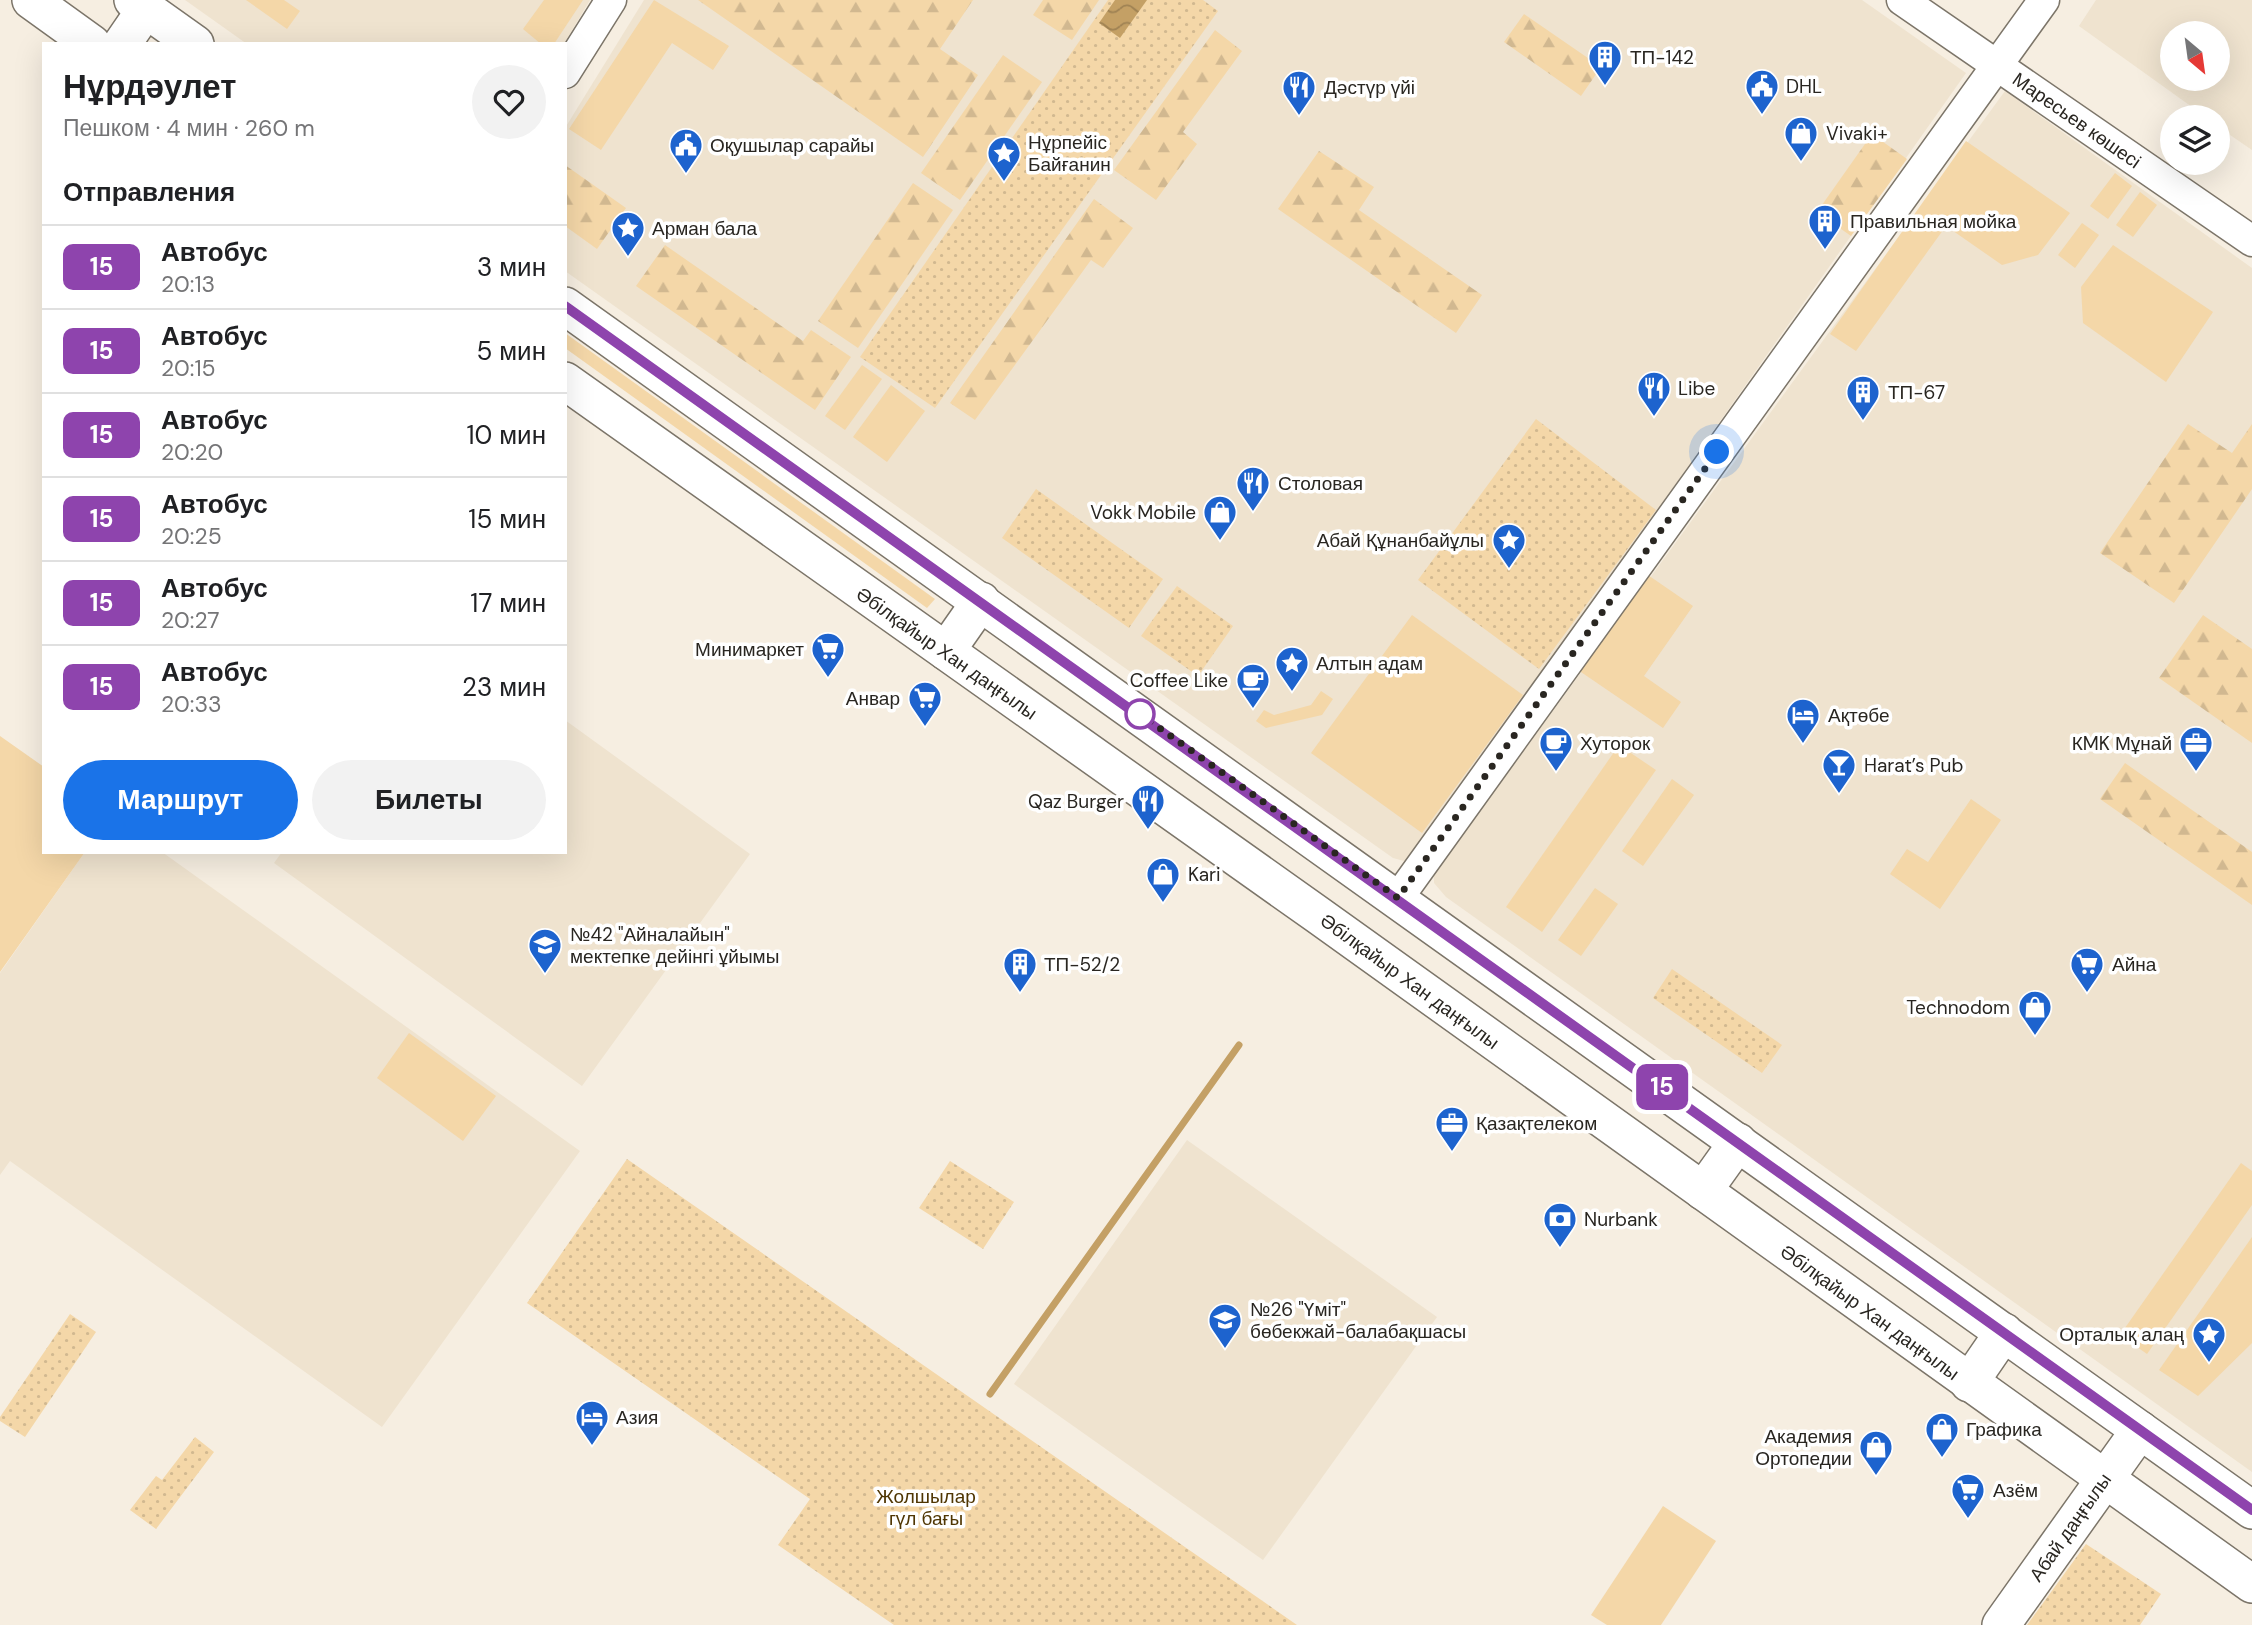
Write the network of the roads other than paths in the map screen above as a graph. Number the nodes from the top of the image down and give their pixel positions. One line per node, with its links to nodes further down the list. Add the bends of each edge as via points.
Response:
1 (32, 0): 6 (main road)
2 (611, 0): 10 (street)
3 (1902, 0): 9 (street, Маресьев көшесі)
4 (2043, 0): 9 (street)
5 (139, 5): 7 (main road); 8 (main road)
6 (89, 42)
7 (123, 42)
8 (192, 42)
9 (1997, 65): 11 (street, Маресьев көшесі); 16 (street)
10 (567, 70)
11 (2252, 241)
12 (567, 307): 14 (main road)
13 (567, 382): 15 (main road, Әбілқайыр Хан даңғылы)
14 (981, 601): 15 (main road); 16 (main road)
15 (946, 651): 18 (main road, Әбілқайыр Хан даңғылы)
16 (1398, 898): 17 (main road)
17 (1738, 1142): 18 (main road); 19 (main road)
18 (1703, 1191): 20 (main road, Әбілқайыр Хан даңғылы)
19 (2004, 1332): 20 (main road); 21 (main road)
20 (1969, 1383): 22 (main road, Әбілқайыр Хан даңғылы)
21 (2140, 1430): 22 (main road, Абай даңғылы); 23 (main road)
22 (2104, 1480): 24 (main road, Әбілқайыр Хан даңғылы); 25 (main road, Абай даңғылы)
23 (2252, 1510)
24 (2252, 1584)
25 (2001, 1625)

